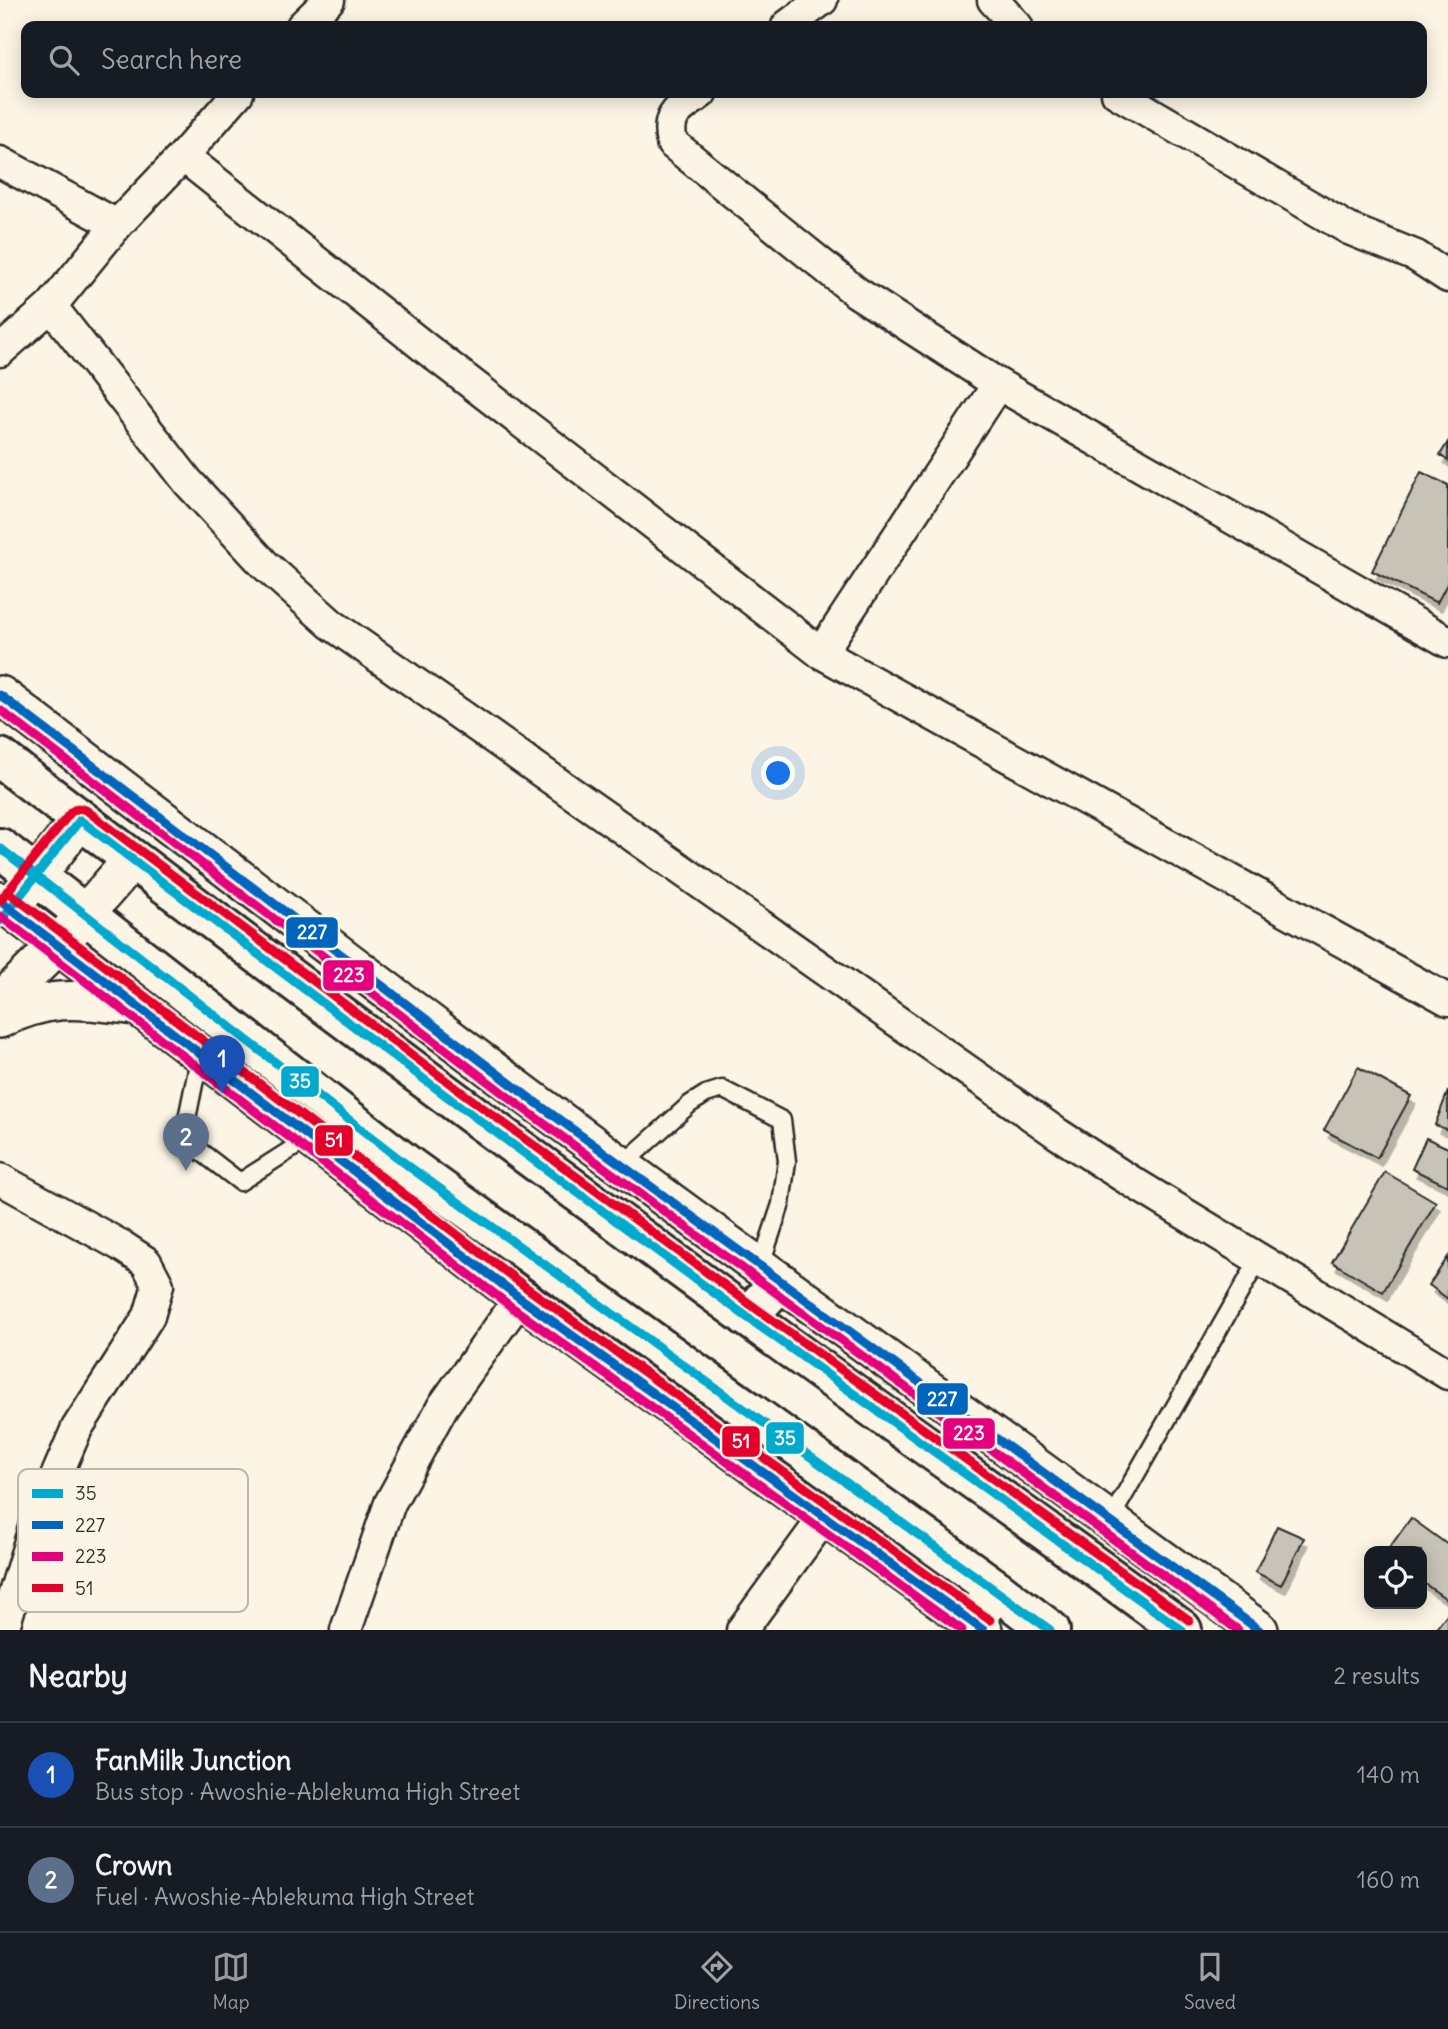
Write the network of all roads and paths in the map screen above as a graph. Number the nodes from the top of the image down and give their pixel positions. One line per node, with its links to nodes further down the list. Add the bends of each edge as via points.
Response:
1 (329, 0): 4 (street)
2 (821, 0): 5 (street)
3 (993, 0): 6 (street)
4 (307, 21)
5 (794, 21)
6 (1012, 21)
7 (234, 98): 10 (street)
8 (694, 98): 16 (street, via 672,115 672,143 856,292)
9 (1126, 98): 13 (street, via 1349,229 1416,256)
10 (183, 156): 12 (street); 18 (street)
11 (0, 162): 12 (street)
12 (117, 225): 14 (street)
13 (1448, 277)
14 (51, 306): 15 (street); 36 (street, via 188,482 264,564 331,624 1058,1134)
15 (0, 351)
16 (998, 384): 17 (street); 18 (street)
17 (1448, 642)
18 (821, 653): 28 (street)
19 (0, 695): 34 (street)
20 (0, 758): 21 (main road)
21 (80, 820): 23 (main road); 24 (street)
22 (0, 848): 24 (main road)
23 (133, 859): 26 (street); 39 (main road)
24 (36, 875): 25 (street); 26 (main road)
25 (3, 910): 27 (street)
26 (86, 913): 27 (street); 45 (main road, via 411,1168)
27 (58, 945): 29 (street); 30 (street)
28 (1448, 1000)
29 (0, 1002)
30 (138, 1006): 31 (street, via 50,1001); 32 (street)
31 (0, 1019)
32 (200, 1053): 33 (street); 33 (lane, via 183,1138 240,1182)
33 (309, 1138): 38 (street)
34 (622, 1166): 37 (street); 37 (lane, via 690,1104 723,1089 782,1120 788,1161)
35 (0, 1179): 41 (street, via 146,1262 158,1285 149,1316 77,1428)
36 (1259, 1259): 40 (street); 43 (lane)
37 (770, 1274): 39 (main road); 43 (street)
38 (520, 1298): 42 (street); 48 (street, via 443,1406 390,1503)
39 (747, 1317): 51 (main road)
40 (1448, 1374)
41 (59, 1469)
42 (825, 1517): 46 (street); 49 (street)
43 (1110, 1520): 52 (street)
44 (18, 1579): 47 (street)
45 (998, 1590): 46 (main road); 50 (main road)
46 (978, 1626)
47 (2, 1630)
48 (346, 1630)
49 (743, 1630)
50 (1050, 1630)
51 (1182, 1630)
52 (1259, 1630)

